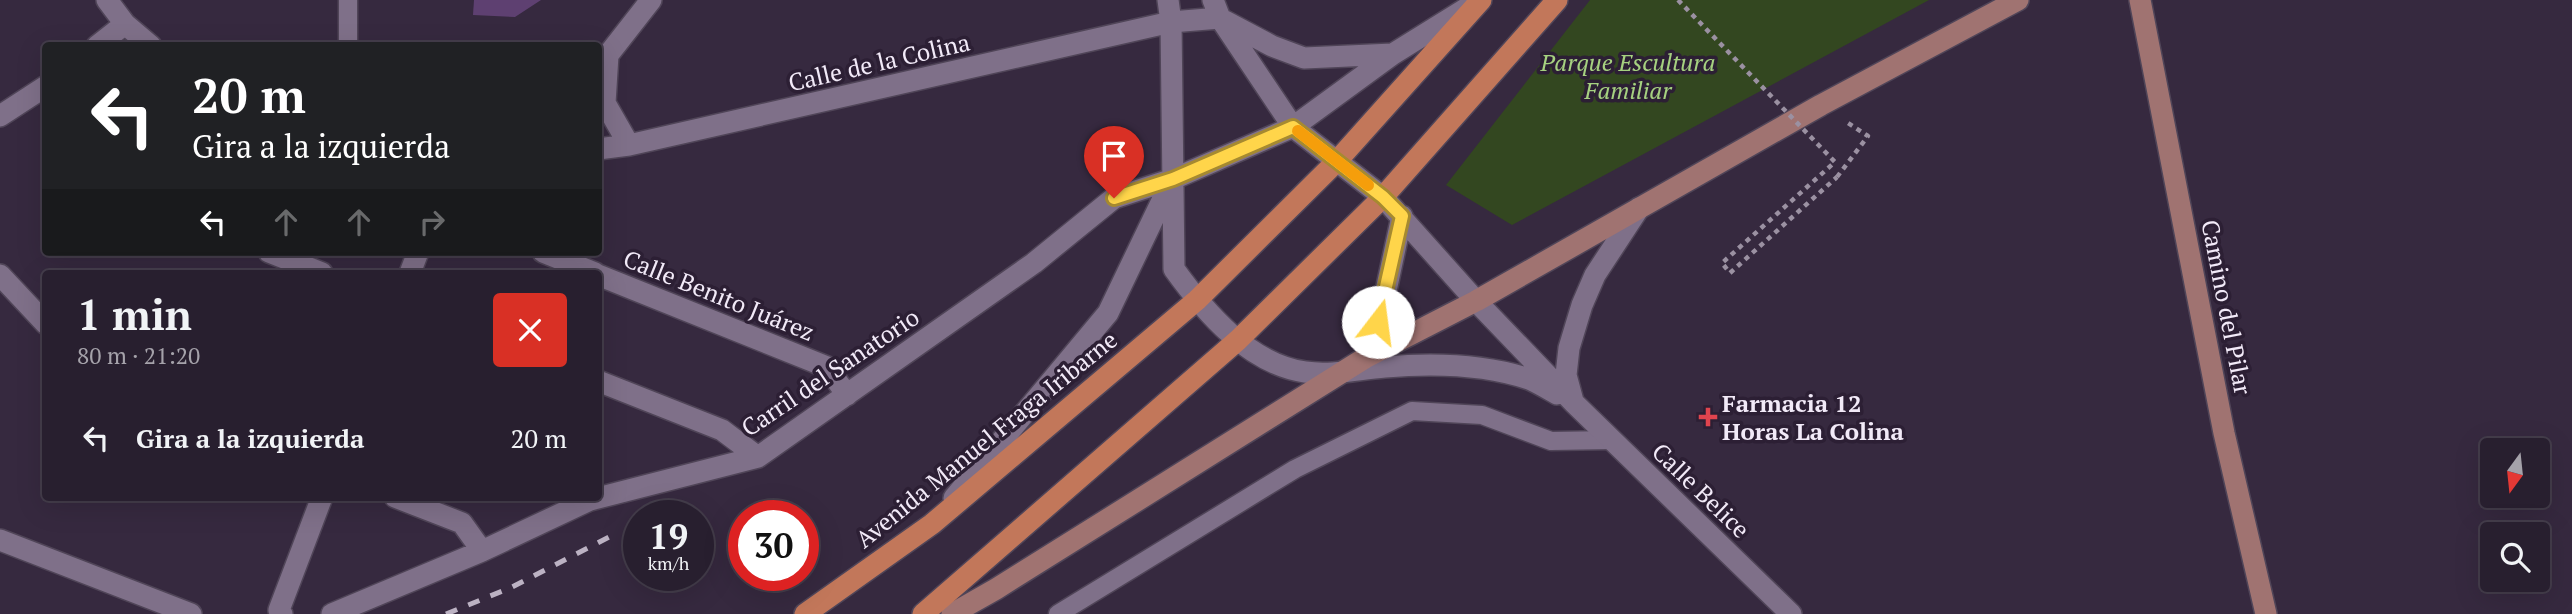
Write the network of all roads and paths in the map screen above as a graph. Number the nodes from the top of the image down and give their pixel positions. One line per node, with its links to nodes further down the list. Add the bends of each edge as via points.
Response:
1 (107, 0): 12 (street)
2 (348, 0): 15 (lane)
3 (651, 0): 18 (street, via 608,54)
4 (1168, 0): 11 (street)
5 (1480, 0): 16 (street, Carril del Sanatorio); 24 (main road, Avenida Manuel Fraga Iribarne)
6 (1557, 0): 26 (main road)
7 (1678, 0): 19 (path, bridge, via 1835,162 1722,263 1730,273 1837,177 1868,136)
8 (2018, 0): 19 (main road)
9 (2138, 3): 61 (main road, Camino del Pilar, via 2224,433)
10 (1217, 9): 11 (street, Calle de la Colina); 16 (street, via 1272,46 1304,58); 21 (street)
11 (1171, 22): 22 (street, Calle de la Colina); 25 (street)
12 (125, 24): 13 (street); 14 (street)
13 (102, 42)
14 (145, 42)
15 (348, 42)
16 (1393, 54): 21 (street, Carril del Sanatorio)
17 (42, 89): 20 (street)
18 (602, 103): 22 (street)
19 (1821, 105): 27 (main road)
20 (0, 116)
21 (1293, 127): 24 (street, Calle Belice); 25 (street, Carril del Sanatorio)
22 (629, 145): 23 (street, Calle de la Colina)
23 (602, 148)
24 (1337, 161): 26 (street, Calle Belice); 35 (main road, Avenida Manuel Fraga Iribarne)
25 (1173, 179): 35 (street, Calle Belice, via 1174,269); 42 (street, Carril del Sanatorio, via 1114,198 1034,262); 50 (street, via 1108,313)
26 (1383, 197): 28 (street, Calle Belice); 38 (main road)
27 (1639, 208): 36 (main road); 43 (street, via 1595,275 1582,305 1566,375)
28 (1402, 216): 36 (street, Calle Belice); 39 (street)
29 (279, 256): 31 (street)
30 (552, 256): 32 (street, Calle Benito Juárez)
31 (315, 270)
32 (586, 270)
33 (0, 275): 37 (street)
34 (602, 276): 42 (street, Calle Benito Juárez, via 827,367)
35 (1197, 300): 38 (street, Calle Belice); 50 (main road, Avenida Manuel Fraga Iribarne)
36 (1476, 301): 39 (main road); 43 (street, Calle Belice)
37 (42, 320)
38 (1238, 340): 40 (street, Calle Belice, via 1264,358 1303,372); 57 (main road)
39 (1365, 358): 40 (main road)
40 (1339, 374): 43 (street, Calle Belice, via 1384,367 1498,371 1531,380); 58 (main road)
41 (602, 383): 45 (street, via 722,430)
42 (847, 395): 45 (street, Carril del Sanatorio)
43 (1574, 403): 44 (street, Calle Belice)
44 (1612, 440): 59 (lane, via 1551,441 1482,415 1412,411 1296,469); 60 (street, Calle Belice)
45 (758, 457): 46 (street, Carril del Sanatorio)
46 (602, 497)
47 (320, 501): 54 (street, via 279,610)
48 (405, 501): 52 (street, via 462,523)
49 (588, 501): 52 (street, Carril del Sanatorio)
50 (932, 524): 56 (main road, Avenida Manuel Fraga Iribarne)
51 (0, 540): 53 (street)
52 (482, 551): 55 (street, Carril del Sanatorio)
53 (191, 614)
54 (282, 614)
55 (332, 614)
56 (805, 614)
57 (923, 614)
58 (952, 614)
59 (1058, 614)
60 (1791, 614)
61 (2266, 614)

